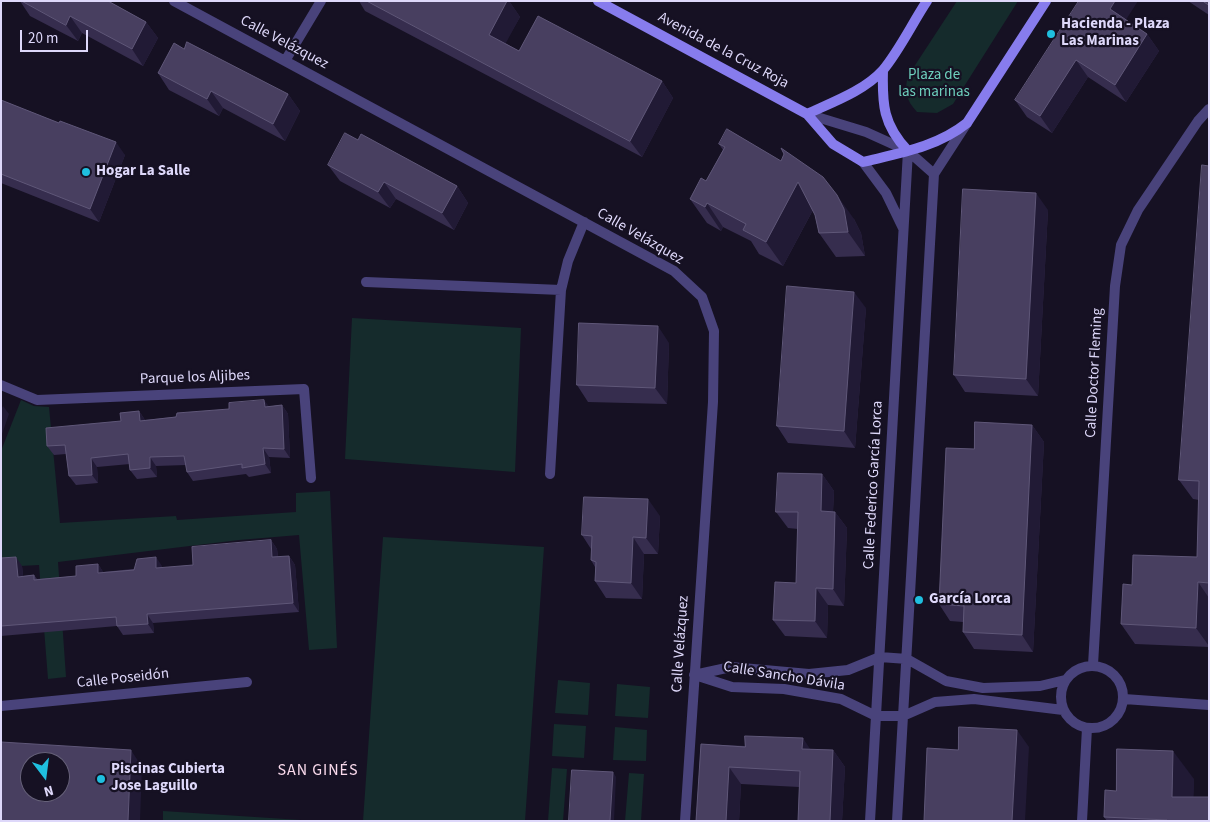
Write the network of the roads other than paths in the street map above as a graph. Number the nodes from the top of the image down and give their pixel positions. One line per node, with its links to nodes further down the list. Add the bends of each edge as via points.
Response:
1 (174, 1): 6 (street, Calle Velázquez)
2 (321, 1): 6 (street)
3 (598, 1): 9 (main road, Avenida de la Cruz Roja)
4 (926, 1): 7 (main road)
5 (1046, 1): 10 (main road)
6 (285, 61): 14 (street, Calle Velázquez)
7 (883, 70): 9 (main road, via 839,100); 11 (main road, via 885,116 894,136)
8 (1209, 109): 23 (street, Calle Doctor Fleming, via 1138,210 1121,245 1115,286)
9 (807, 114): 11 (street, via 866,132); 12 (main road, via 833,144)
10 (967, 124): 11 (main road, via 951,137); 13 (street)
11 (908, 150): 12 (main road); 13 (street); 15 (street, Calle Federico García Lorca)
12 (863, 162): 15 (street, via 886,193)
13 (934, 174): 22 (street)
14 (584, 222): 17 (street, via 568,261); 24 (street, Calle Velázquez, via 674,272 702,298 714,331 714,402)
15 (904, 229): 21 (street, Calle Federico García Lorca)
16 (366, 282): 17 (street)
17 (562, 290): 19 (street)
18 (1, 385): 20 (street, Parque los Aljibes, via 37,400 304,389)
19 (550, 474)
20 (311, 478)
21 (880, 657): 22 (street, Calle Sancho Dávila); 24 (street, Calle Sancho Dávila, via 848,670 809,674 731,667); 31 (street, Calle Federico García Lorca)
22 (907, 659): 25 (street, via 946,680 983,688 1040,686); 32 (street)
23 (1093, 665): 25 (street, via 1072,672); 27 (street, via 1111,671 1118,678)
24 (694, 675): 31 (street, Calle Sancho Dávila, via 732,687 784,689 841,699); 34 (street, Calle Velázquez)
25 (1065, 680): 30 (street, via 1061,700)
26 (247, 682): 29 (street, Calle Poseidón)
27 (1124, 699): 28 (street); 33 (street, via 1122,709 1107,724)
28 (1209, 705)
29 (1, 706)
30 (1063, 710): 32 (street, via 974,699 935,702); 33 (street)
31 (876, 716): 32 (street, Calle Sancho Dávila); 35 (street, Calle Federico García Lorca)
32 (903, 716): 36 (street)
33 (1086, 728): 37 (street)
34 (685, 821)
35 (870, 821)
36 (897, 821)
37 (1082, 821)

